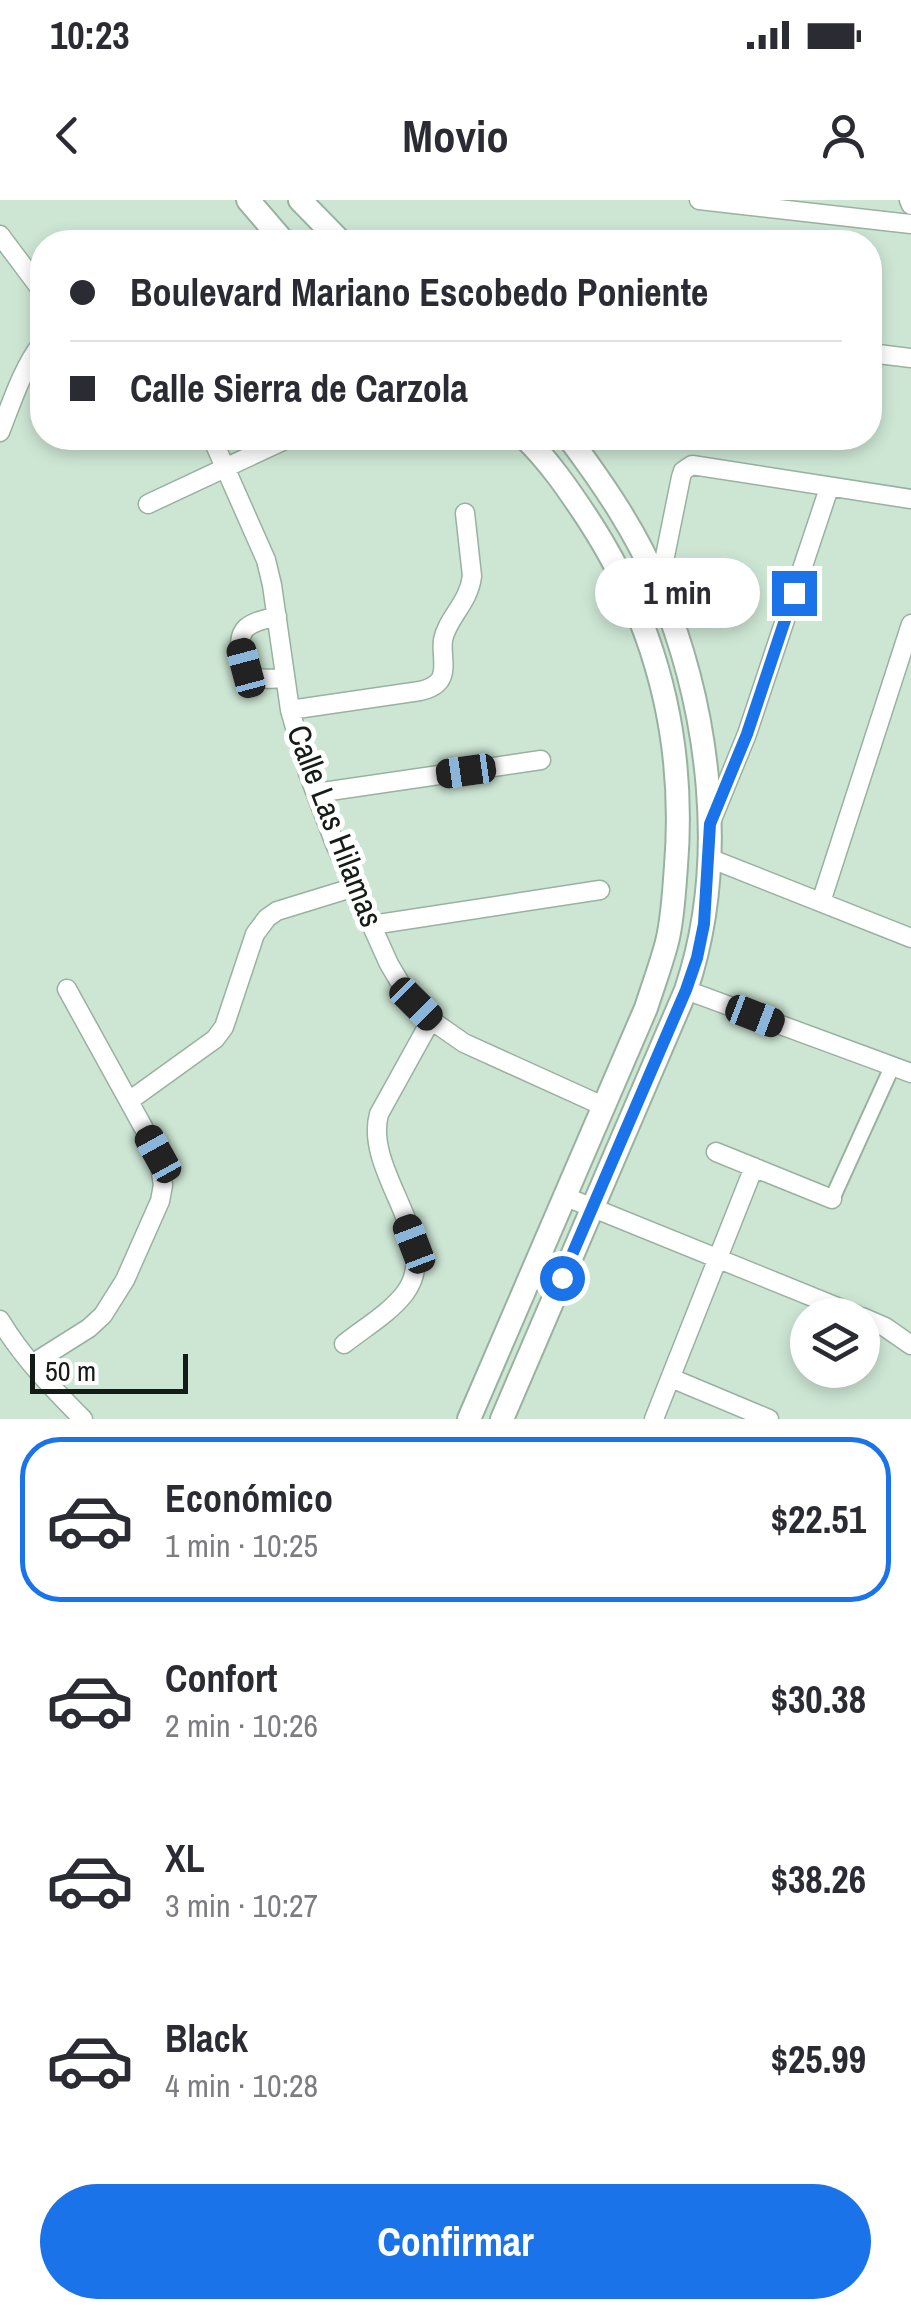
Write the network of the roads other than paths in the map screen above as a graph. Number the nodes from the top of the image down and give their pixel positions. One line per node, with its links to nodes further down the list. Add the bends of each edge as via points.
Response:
1 (248, 200): 6 (street)
2 (300, 200): 7 (street)
3 (698, 200): 4 (street)
4 (773, 204): 5 (street)
5 (911, 224)
6 (274, 230)
7 (329, 230)
8 (0, 235): 9 (street)
9 (30, 275)
10 (882, 354): 11 (street)
11 (911, 358)
12 (30, 363): 13 (street)
13 (0, 432)
14 (218, 450): 18 (street, Calle Las Hilamas)
15 (263, 450): 18 (street)
16 (535, 450): 43 (street, via 609,552 631,597 664,687 678,783 668,940)
17 (577, 450): 23 (street)
18 (226, 467): 21 (street); 24 (street, Calle Las Hilamas, via 266,560)
19 (829, 488): 20 (street); 23 (street, via 687,468); 30 (street)
20 (911, 499)
21 (148, 504)
22 (465, 513): 27 (street, via 471,586 443,639 438,683)
23 (659, 586): 30 (street, via 695,700)
24 (277, 616): 26 (street, Calle Las Hilamas); 26 (street, via 246,628 240,646 253,675)
25 (911, 624): 34 (street)
26 (284, 678): 27 (street, Calle Las Hilamas)
27 (290, 710): 29 (street, Calle Las Hilamas)
28 (540, 760): 29 (street)
29 (316, 793): 32 (street, Calle Las Hilamas)
30 (710, 824): 31 (street)
31 (709, 858): 34 (street); 38 (street, via 704,924)
32 (355, 887): 35 (street, Calle Las Hilamas); 42 (street, via 267,918 216,1039)
33 (600, 890): 35 (street)
34 (821, 902): 36 (street)
35 (372, 925): 39 (street, Calle Las Hilamas, via 402,986)
36 (911, 938)
37 (67, 989): 42 (street)
38 (686, 990): 40 (street); 48 (street)
39 (431, 1020): 43 (street, Calle Las Hilamas, via 464,1044); 53 (street, via 375,1127 414,1244 412,1280)
40 (892, 1067): 41 (street); 47 (street)
41 (911, 1073)
42 (129, 1101): 55 (street, via 158,1154 160,1201 104,1315)
43 (602, 1106): 46 (street)
44 (716, 1152): 45 (street)
45 (754, 1167): 47 (street); 49 (street)
46 (566, 1196): 48 (street); 58 (street)
47 (832, 1199)
48 (592, 1207): 49 (street); 59 (street)
49 (719, 1258): 50 (street); 56 (street)
50 (816, 1298)
51 (0, 1320): 55 (street)
52 (880, 1324): 54 (street)
53 (344, 1344)
54 (911, 1345)
55 (32, 1364): 57 (street)
56 (671, 1378): 60 (street); 61 (street)
57 (83, 1419)
58 (470, 1419)
59 (502, 1419)
60 (654, 1419)
61 (769, 1419)

